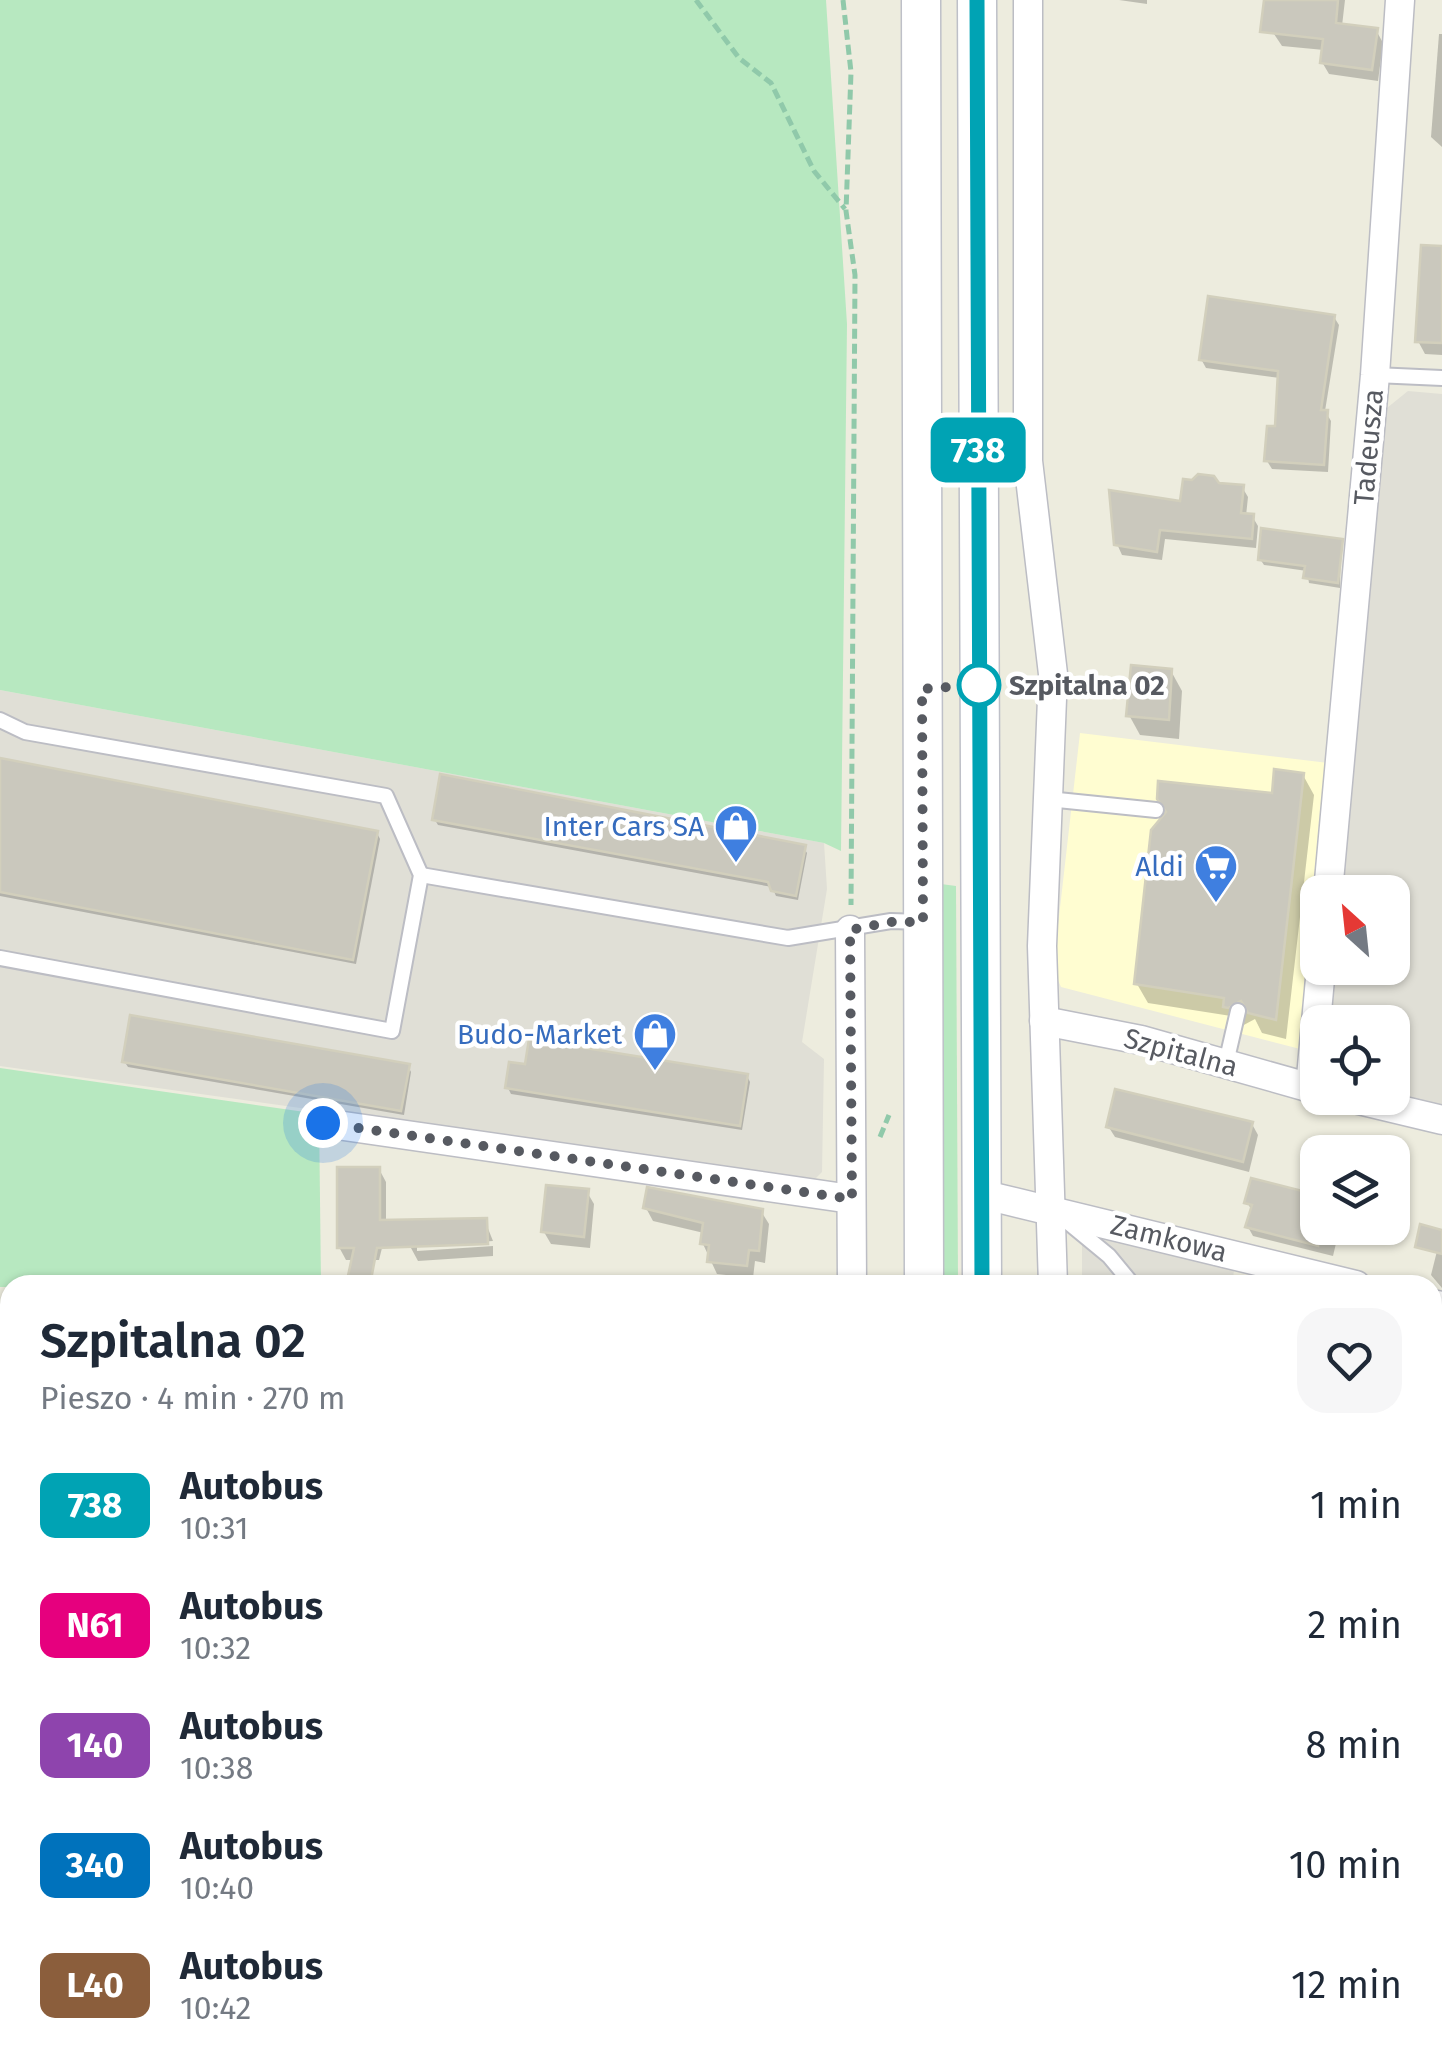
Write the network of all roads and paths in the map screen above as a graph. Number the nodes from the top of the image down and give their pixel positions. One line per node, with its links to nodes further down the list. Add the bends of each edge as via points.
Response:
1 (696, 0): 7 (path, via 739,58 771,82 814,170)
2 (843, 0): 7 (path, via 851,72)
3 (921, 0): 15 (main road)
4 (977, 0): 25 (main road)
5 (1028, 0): 11 (street, via 1028,461 1053,674)
6 (1400, 0): 8 (street, Tadeusza)
7 (846, 211): 16 (path, via 856,275)
8 (1374, 375): 9 (lane); 14 (street, Tadeusza)
9 (1442, 378)
10 (0, 720): 13 (lane, via 25,732 386,796)
11 (1048, 799): 12 (lane); 19 (street)
12 (1156, 810)
13 (421, 875): 16 (lane, via 788,938); 17 (lane, via 392,1030)
14 (1330, 875)
15 (923, 922): 16 (lane); 29 (main road)
16 (850, 930): 26 (street)
17 (0, 958)
18 (1238, 1011): 20 (lane)
19 (1044, 1021): 20 (street, Szpitalna); 27 (street)
20 (1226, 1063): 21 (street, Szpitalna)
21 (1300, 1085)
22 (1410, 1112): 23 (street)
23 (1442, 1120)
24 (323, 1123): 26 (street)
25 (981, 1194): 27 (street, Zamkowa); 30 (main road)
26 (852, 1199): 28 (street)
27 (1052, 1209): 31 (street); 32 (lane); 33 (street, Zamkowa)
28 (852, 1275)
29 (924, 1275)
30 (982, 1275)
31 (1054, 1275)
32 (1125, 1275)
33 (1316, 1275)

